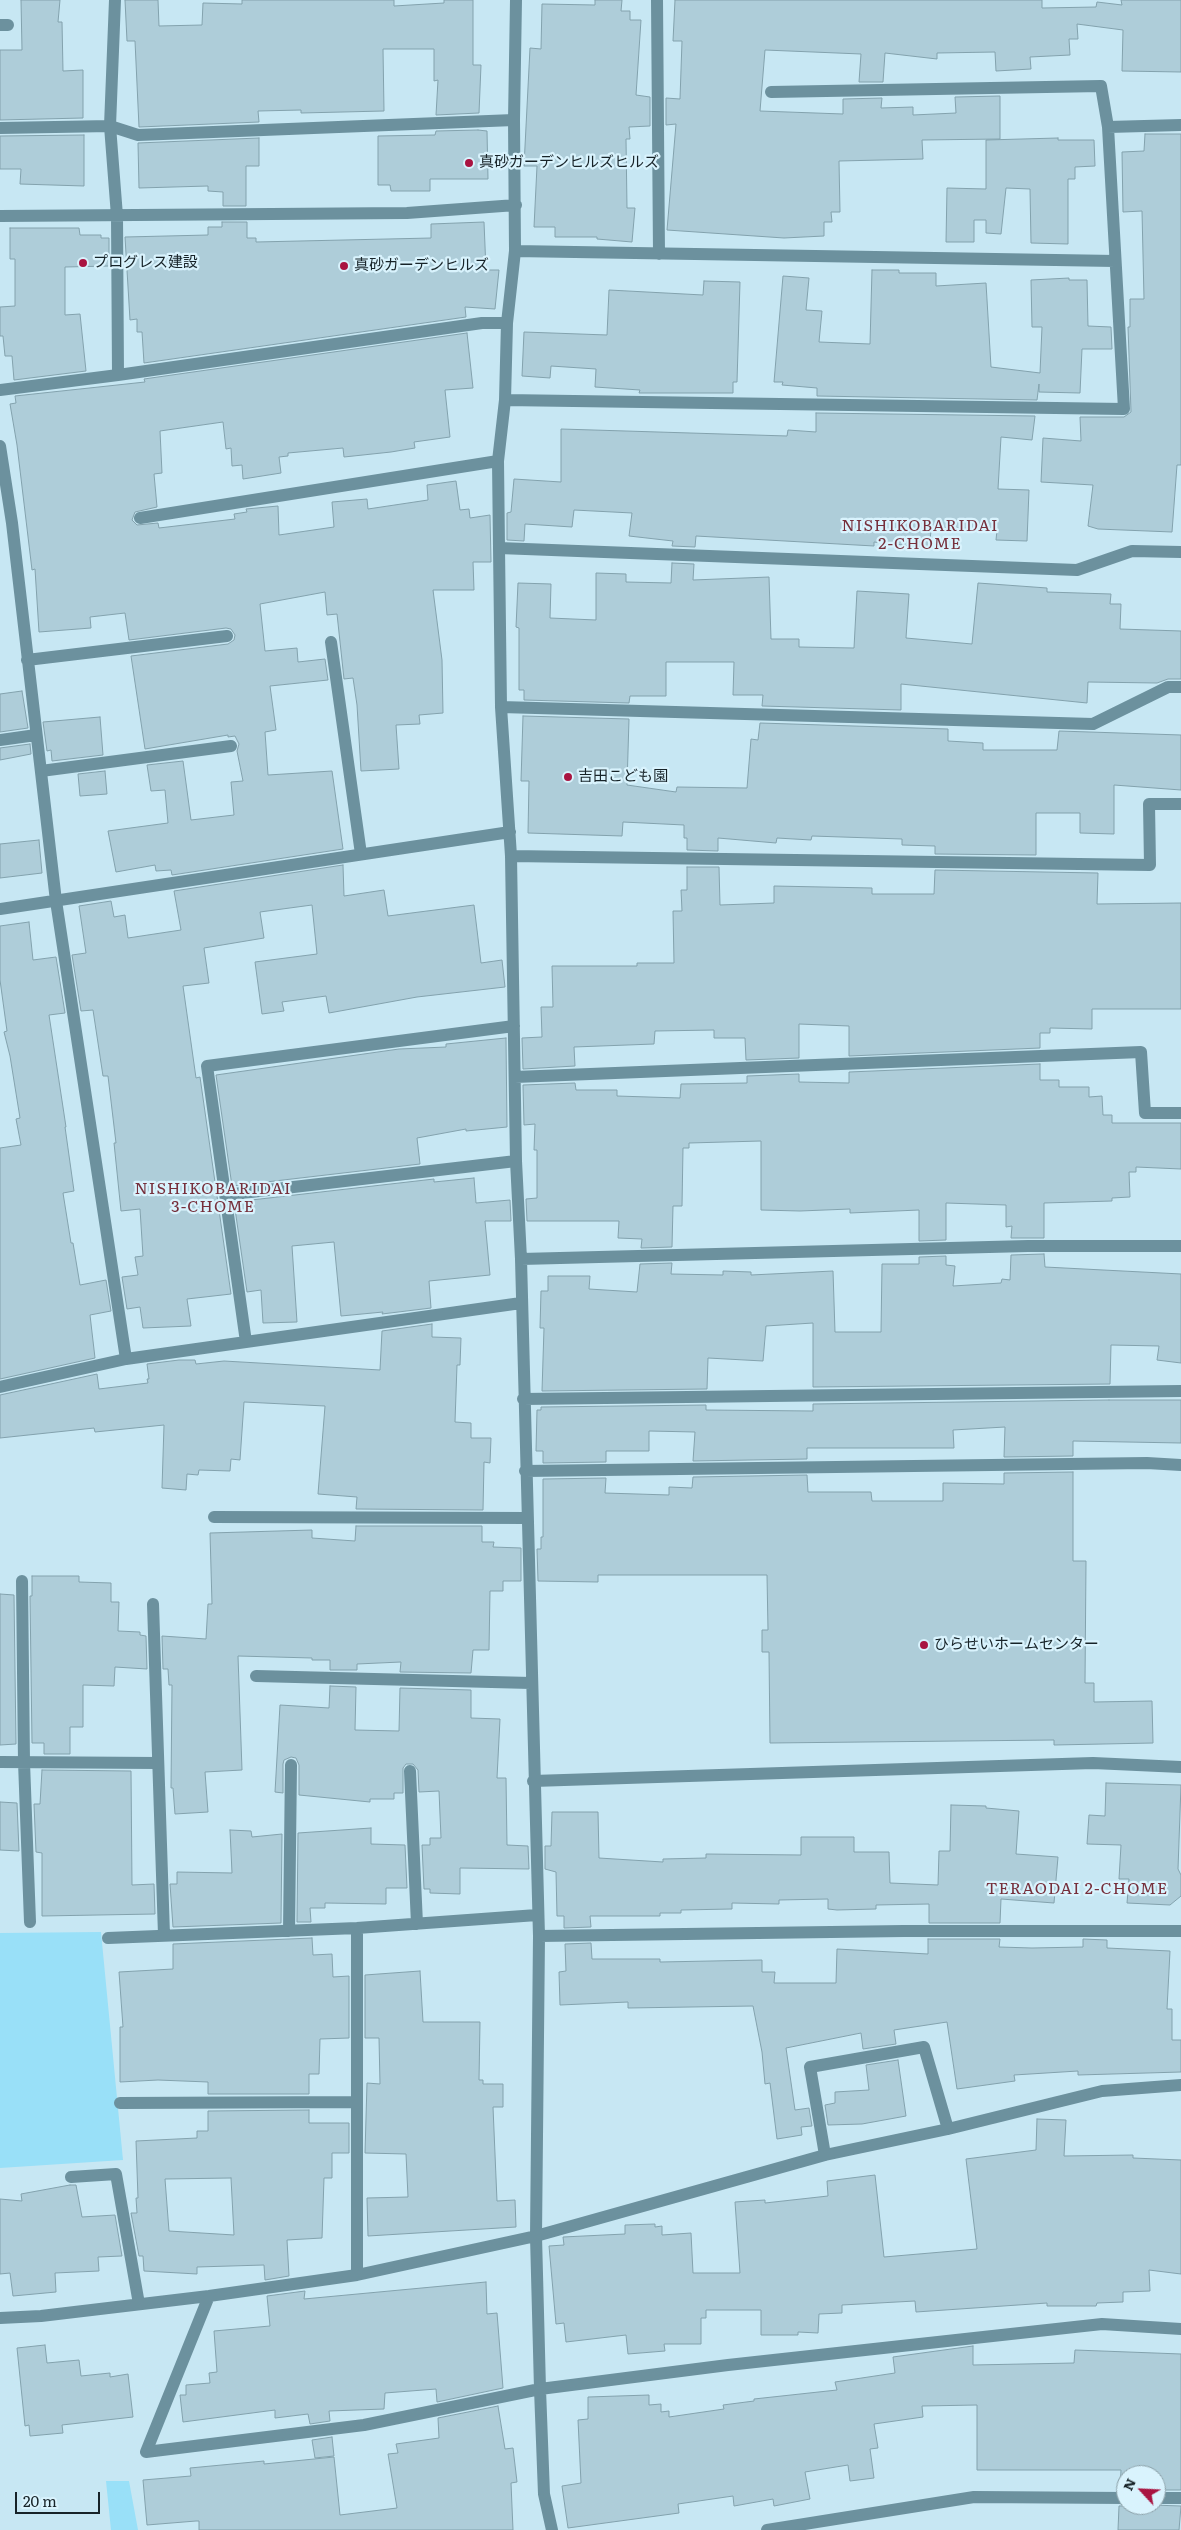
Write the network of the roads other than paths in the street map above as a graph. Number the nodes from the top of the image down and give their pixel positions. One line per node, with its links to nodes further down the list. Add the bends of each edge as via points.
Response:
1 (115, 0): 7 (street)
2 (516, 0): 5 (street)
3 (657, 0): 14 (street)
4 (771, 92): 8 (street, via 1101,86)
5 (514, 120): 7 (street, via 138,135); 10 (street)
6 (1181, 125): 8 (street)
7 (110, 126): 9 (street); 12 (street)
8 (1108, 126): 15 (street)
9 (0, 128)
10 (516, 205): 12 (street, via 407,213); 13 (street)
11 (0, 216): 12 (street)
12 (117, 216): 17 (street)
13 (515, 250): 14 (street); 16 (street)
14 (659, 254): 15 (street)
15 (1115, 261): 19 (street, via 1124,409)
16 (507, 323): 17 (street, via 482,323); 19 (street)
17 (118, 375): 18 (street)
18 (0, 390)
19 (505, 400): 21 (street)
20 (0, 446): 23 (street)
21 (498, 461): 22 (street); 24 (street)
22 (140, 518)
23 (6, 524): 28 (street)
24 (499, 548): 25 (street, via 1077,570 1132,551); 30 (street)
25 (1181, 552)
26 (226, 636): 28 (street)
27 (331, 642): 37 (street)
28 (28, 660): 31 (street)
29 (1181, 687): 30 (street, via 1168,687 1093,724)
30 (501, 707): 36 (street)
31 (36, 735): 32 (street); 34 (street)
32 (0, 740)
33 (231, 746): 34 (street)
34 (41, 771): 39 (street)
35 (1181, 804): 38 (street, via 1149,804 1150,865)
36 (510, 832): 37 (street); 38 (street)
37 (361, 854): 39 (street)
38 (511, 856): 41 (street)
39 (56, 901): 40 (street); 50 (street)
40 (0, 909)
41 (514, 1026): 42 (street); 45 (street, via 207,1066)
42 (515, 1077): 43 (street, via 1141,1052 1145,1113); 44 (street)
43 (1181, 1113)
44 (516, 1161): 45 (street); 47 (street)
45 (225, 1195): 49 (street)
46 (1181, 1246): 47 (street, via 1028,1246)
47 (521, 1259): 48 (street)
48 (521, 1303): 49 (street); 53 (street)
49 (246, 1342): 50 (street)
50 (126, 1360): 51 (street)
51 (0, 1387)
52 (1181, 1391): 53 (street)
53 (523, 1399): 55 (street)
54 (1181, 1465): 55 (street)
55 (525, 1470): 57 (street)
56 (214, 1517): 57 (street)
57 (526, 1518): 61 (street)
58 (22, 1581): 63 (street)
59 (153, 1604): 64 (street)
60 (256, 1676): 61 (street)
61 (531, 1683): 68 (street)
62 (0, 1762): 63 (street)
63 (24, 1762): 64 (street); 70 (street)
64 (158, 1763): 75 (street)
65 (291, 1765): 73 (street)
66 (1181, 1767): 68 (street, via 1093,1763)
67 (410, 1771): 71 (street)
68 (533, 1781): 69 (street)
69 (537, 1915): 71 (street); 76 (street)
70 (30, 1922)
71 (417, 1924): 72 (street)
72 (357, 1928): 73 (street); 79 (street)
73 (289, 1930): 75 (street)
74 (1181, 1931): 76 (street)
75 (164, 1935): 77 (street)
76 (539, 1936): 84 (street)
77 (108, 1938)
78 (1181, 2085): 81 (street, via 1102,2091)
79 (356, 2102): 80 (street); 85 (street)
80 (120, 2103)
81 (948, 2129): 82 (street); 82 (street, via 924,2047 810,2067)
82 (825, 2155): 84 (street)
83 (71, 2177): 87 (street, via 116,2174)
84 (536, 2236): 85 (street); 90 (street)
85 (357, 2275): 86 (street)
86 (209, 2296): 87 (street); 90 (street, via 146,2452 364,2425)
87 (139, 2304): 88 (street)
88 (0, 2318)
89 (1181, 2328): 90 (street, via 1102,2324)
90 (540, 2389): 94 (street, via 544,2494)
91 (1116, 2498): 95 (street, via 974,2497)
92 (1166, 2498): 93 (street)
93 (1181, 2498)
94 (552, 2530)
95 (767, 2530)

